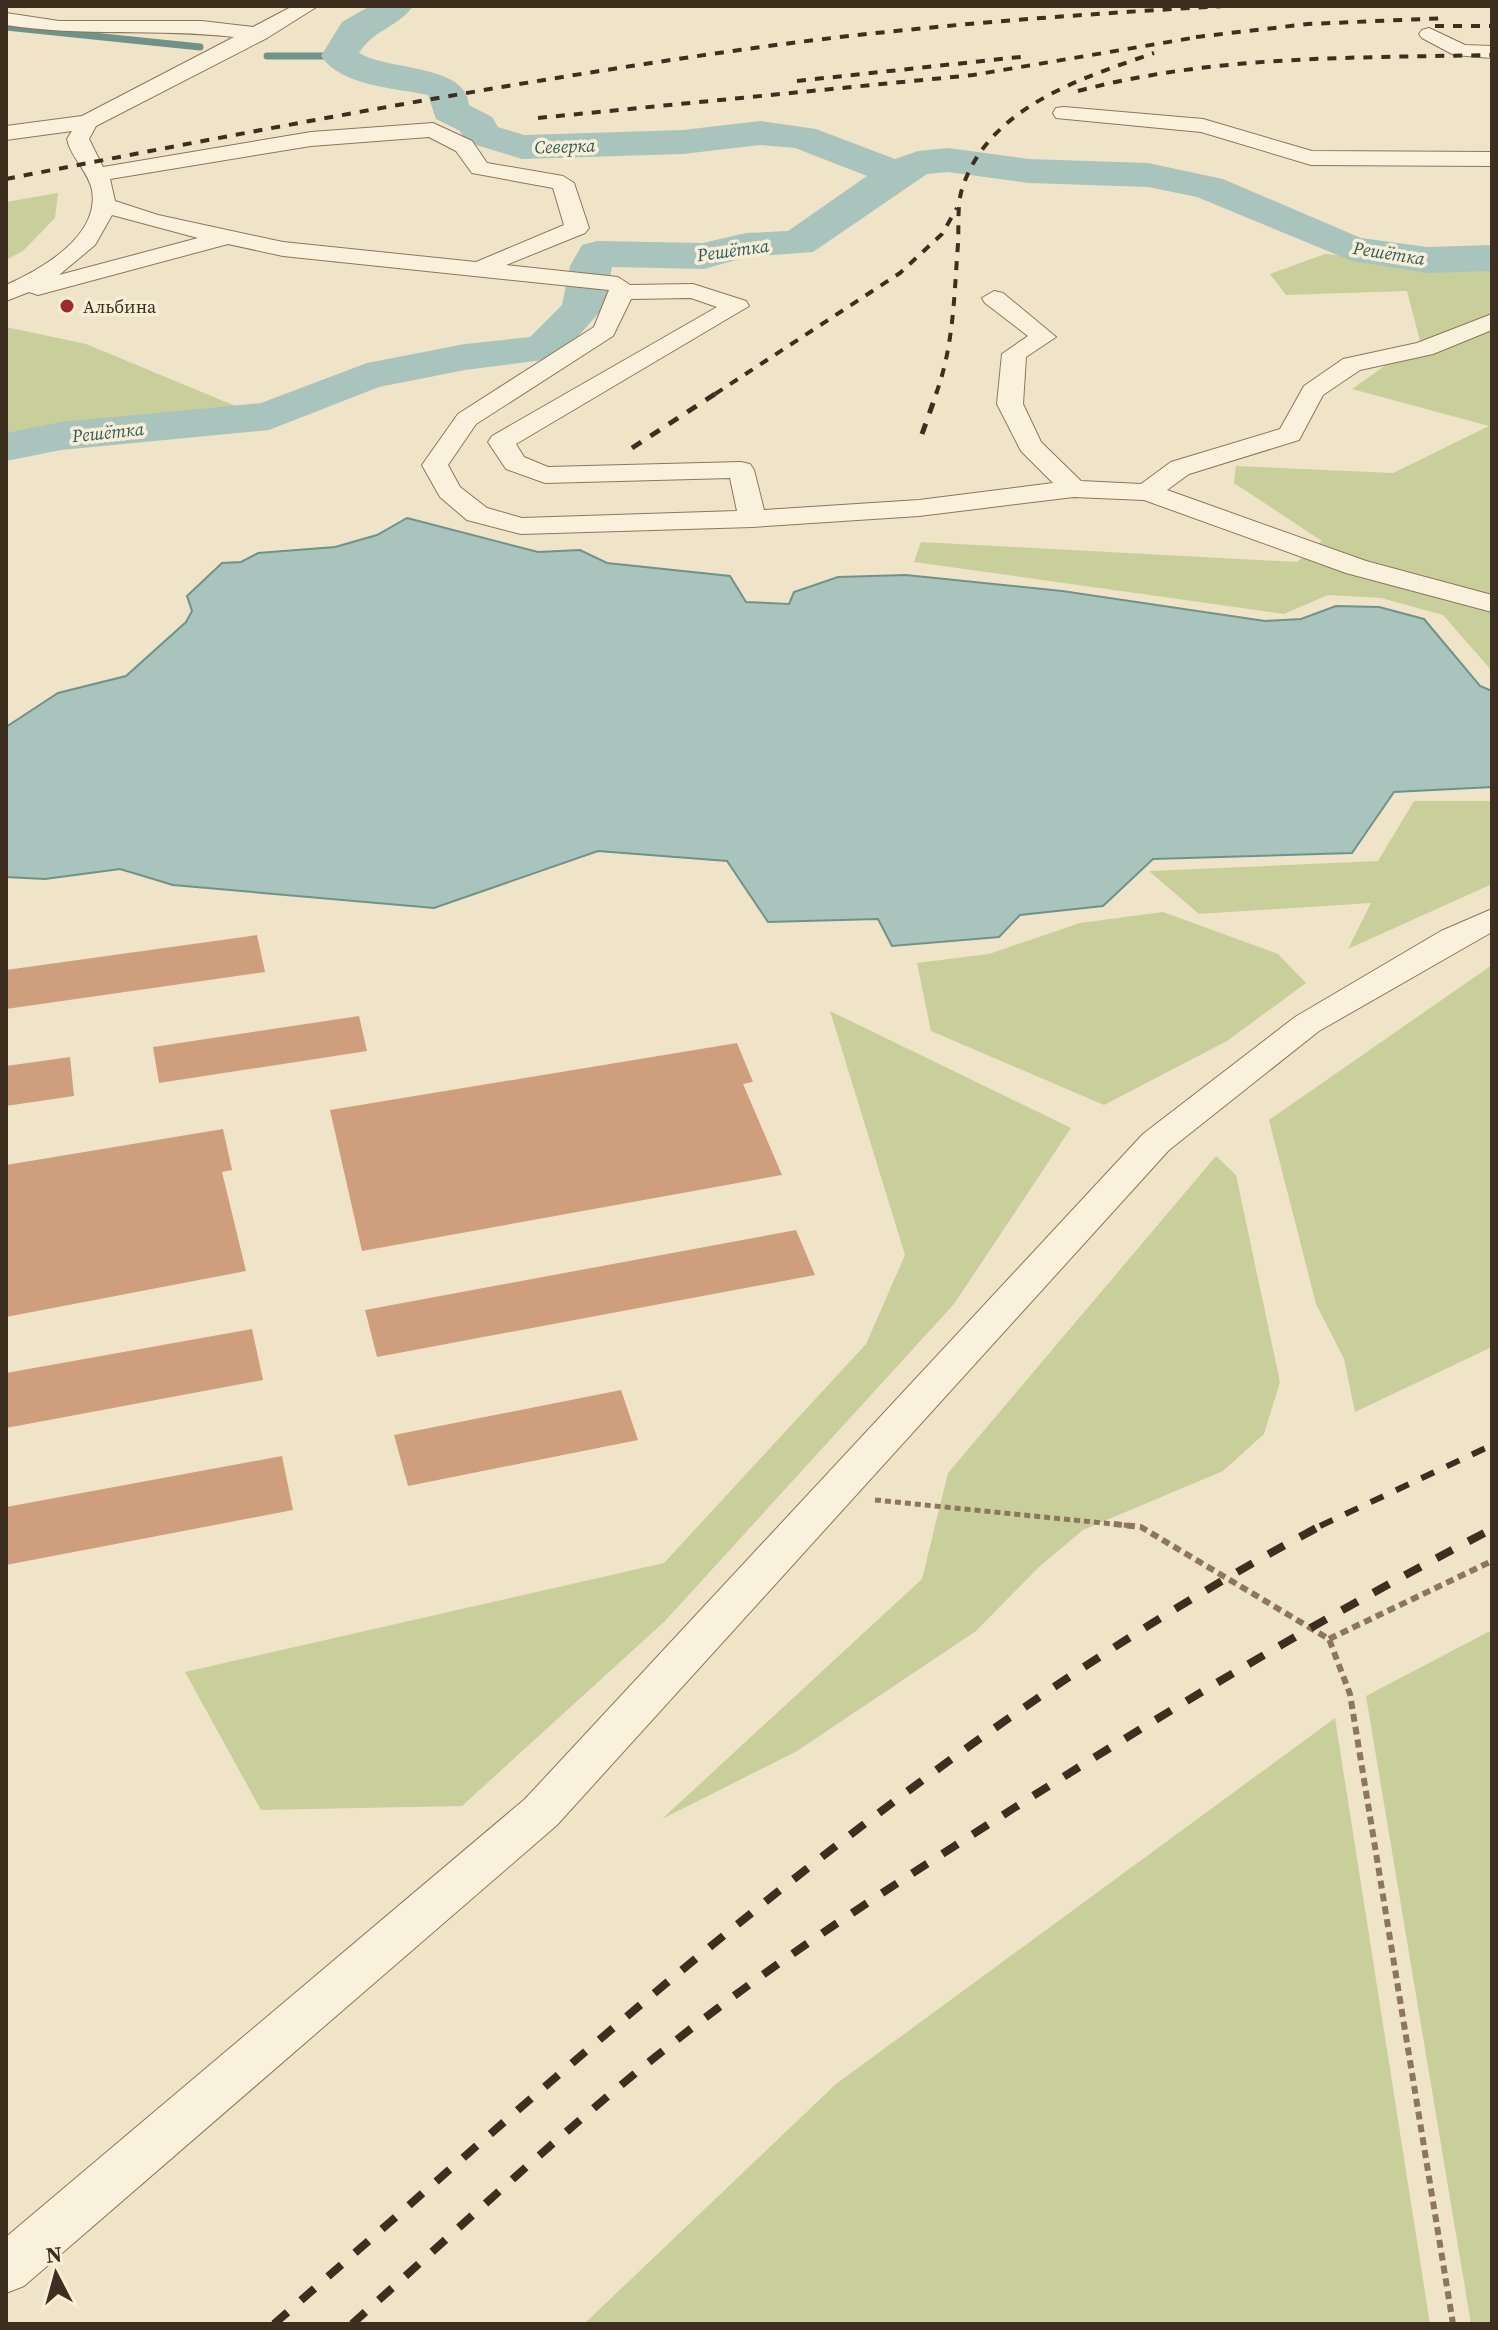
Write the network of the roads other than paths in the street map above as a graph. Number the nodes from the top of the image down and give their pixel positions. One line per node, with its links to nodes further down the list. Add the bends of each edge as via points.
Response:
1 (308, 6): 3 (street)
2 (6, 19): 3 (street, via 59,27 202,27)
3 (260, 34): 7 (street)
4 (1429, 34): 5 (street, via 1461,51)
5 (1492, 52)
6 (1064, 113): 9 (street, via 1203,126 1311,158)
7 (87, 122): 8 (street); 10 (street, via 79,149)
8 (6, 133)
9 (1492, 159)
10 (97, 175): 11 (street); 13 (street, via 311,139 433,130 464,146 480,168 563,183 577,228)
11 (103, 205): 12 (street); 15 (street, via 91,232 65,261)
12 (223, 239): 13 (street); 15 (street)
13 (476, 271): 14 (street)
14 (617, 287): 20 (street, via 604,331 467,419 435,465 449,491 477,514 521,526); 20 (street, via 693,291 737,306 501,442 515,463 545,475 741,470)
15 (6, 295)
16 (994, 298): 18 (street, via 1044,337 1014,354 1010,404 1030,445)
17 (1492, 321): 19 (street, via 1424,349 1352,364 1313,391 1290,434 1180,468)
18 (1074, 489): 19 (street); 20 (street, via 919,508)
19 (1147, 492): 21 (street, via 1356,567)
20 (752, 519)
21 (1492, 604)
22 (1492, 919): 23 (street, via 1307,1024 1156,1142 541,1812)
23 (6, 2269)

